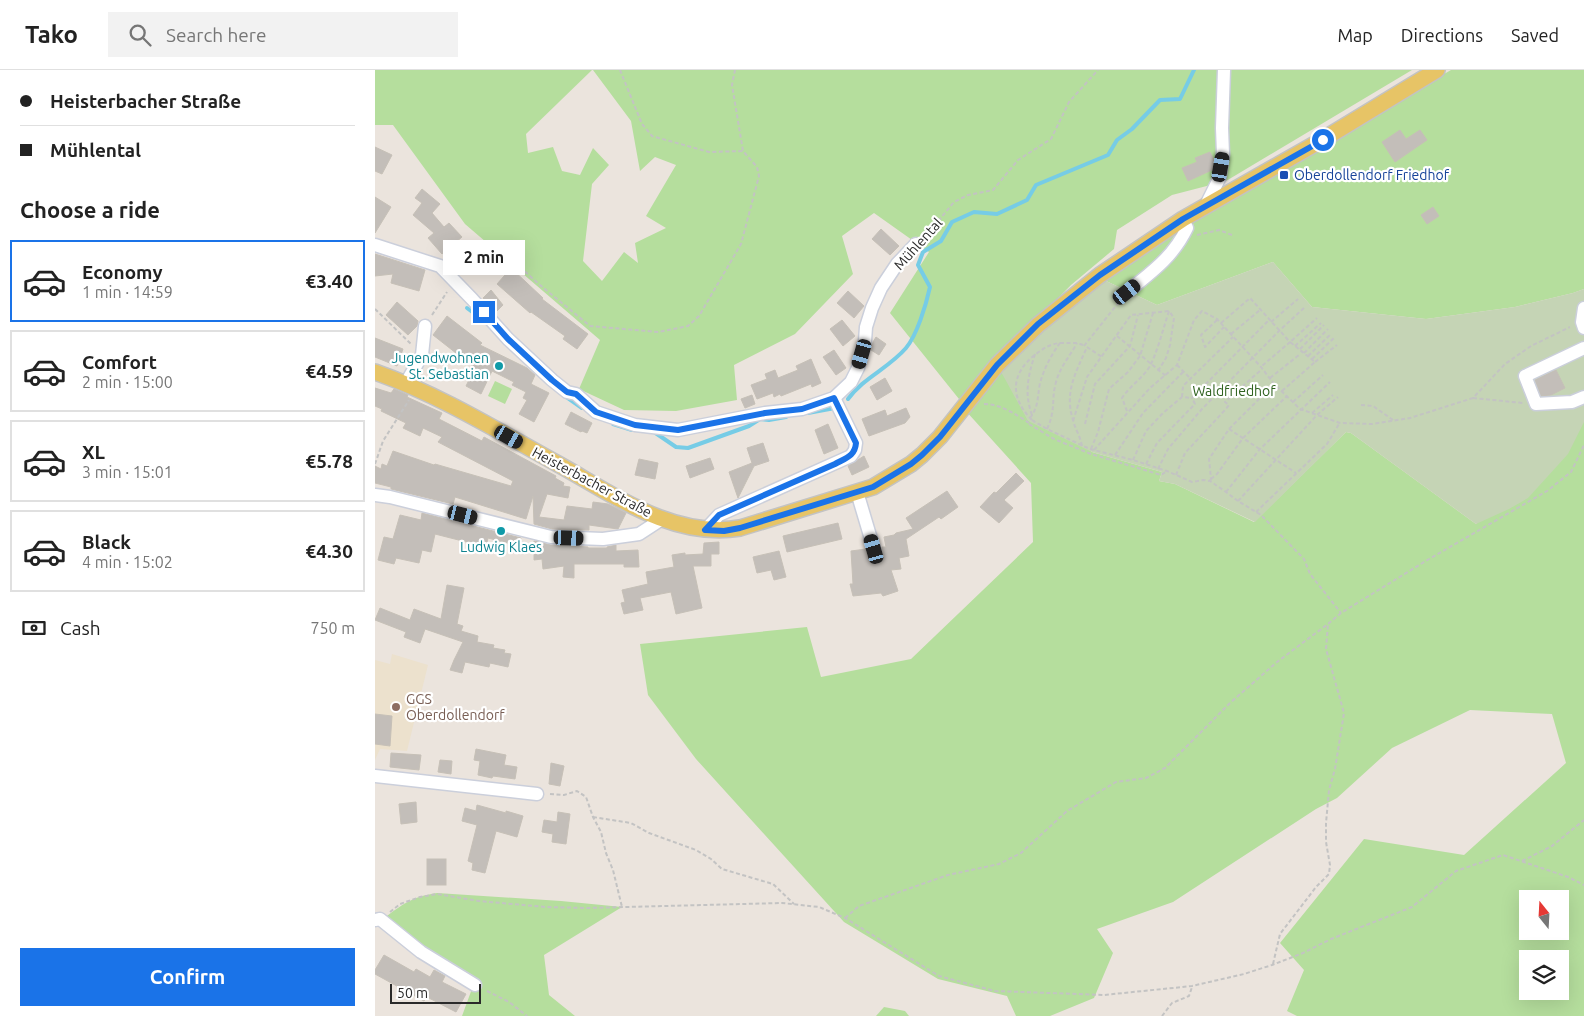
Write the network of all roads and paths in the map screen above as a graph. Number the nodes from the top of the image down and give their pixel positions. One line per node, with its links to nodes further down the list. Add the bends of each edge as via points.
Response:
1 (620, 70): 6 (path, via 642,124 652,136 709,152)
2 (735, 70): 6 (path, via 732,85)
3 (1098, 70): 11 (path, Mühlental, via 1069,102 1051,139 1018,160 993,190 968,195 955,202)
4 (1224, 70): 7 (street, via 1223,154 1219,179)
5 (1437, 70): 7 (main road, Heisterbacher Straße, via 1323,140)
6 (743, 151): 13 (path, via 757,167 759,176 741,244 699,316 688,326 658,332 589,326 493,243 477,241 463,247)
7 (1206, 205): 8 (main road, Heisterbacher Straße)
8 (1183, 219): 10 (street, via 1187,228); 114 (main road, Heisterbacher Straße, via 1100,275 1038,324 997,365 922,455 873,487)
9 (1232, 235): 10 (path, via 1219,230)
10 (1181, 240): 15 (street, via 1156,269)
11 (916, 244): 78 (street, Mühlental, via 881,288 872,308 858,368 851,382)
12 (375, 245): 13 (street, Mühlental)
13 (440, 266): 14 (street, Mühlental)
14 (455, 280): 30 (path); 78 (street, Mühlental, via 508,339 552,380 567,392 576,394 596,412 635,425 678,430 802,409)
15 (1127, 292): 43 (path)
16 (1298, 299): 26 (path)
17 (1305, 307): 34 (path)
18 (1584, 308): 29 (street)
19 (375, 309): 52 (path)
20 (1260, 310): 26 (path); 28 (path, via 1249,298); 37 (path)
21 (1169, 311): 22 (path); 59 (path); 62 (path, via 1173,318 1170,345 1167,358)
22 (1153, 314): 23 (path); 53 (path)
23 (1138, 315): 36 (path, via 1131,315); 44 (path)
24 (1317, 318): 39 (path)
25 (1217, 319): 28 (path); 32 (path, via 1201,335 1205,347); 60 (path, via 1202,311 1194,320)
26 (1270, 321): 34 (path); 46 (path)
27 (1321, 322): 45 (path)
28 (1221, 323): 32 (path)
29 (1583, 325): 80 (path, via 1560,331 1531,346 1505,364)
30 (425, 326): 52 (street)
31 (1324, 326): 48 (path)
32 (1224, 327): 37 (path)
33 (1328, 330): 49 (path)
34 (1279, 331): 39 (path); 56 (path)
35 (1331, 334): 54 (path)
36 (1117, 336): 44 (path); 55 (path)
37 (1232, 336): 46 (path); 68 (path)
38 (1334, 338): 57 (path)
39 (1290, 342): 45 (path); 61 (path)
40 (1060, 343): 41 (path); 50 (path, via 1051,344); 88 (path, via 1045,369 1037,407)
41 (1077, 343): 43 (path); 97 (path, via 1056,382 1053,412)
42 (1337, 345): 58 (path)
43 (1085, 346): 55 (path); 92 (path, via 1071,382 1069,404)
44 (1130, 346): 53 (path); 95 (path, via 1095,384)
45 (1295, 346): 48 (path)
46 (1242, 347): 56 (path); 79 (path)
47 (1584, 348): 82 (street, via 1525,376)
48 (1299, 349): 49 (path)
49 (1304, 353): 54 (path)
50 (1035, 354): 88 (path, via 1028,376 1027,401); 90 (path, via 1019,371 1015,382 1021,405)
51 (1299, 354): 67 (path)
52 (421, 355): 71 (street)
53 (1140, 356): 59 (path); 101 (path, via 1109,389)
54 (1308, 356): 57 (path)
55 (1102, 357): 92 (path, via 1087,377)
56 (1252, 357): 61 (path); 109 (path, via 1168,449)
57 (1312, 359): 58 (path)
58 (1315, 362): 72 (path)
59 (1151, 365): 62 (path); 86 (path, via 1122,398)
60 (1177, 365): 64 (path); 66 (path)
61 (1261, 368): 67 (path); 112 (path, via 1225,402 1229,405 1185,453)
62 (1158, 371): 66 (path)
63 (375, 372): 71 (main road, Heisterbacher Straße)
64 (1183, 372): 68 (path); 104 (path, via 1143,413)
65 (1323, 375): 81 (path)
66 (1166, 376): 86 (path)
67 (1270, 378): 70 (path)
68 (1191, 379): 75 (path, via 1183,386)
69 (1330, 382): 85 (path)
70 (1274, 384): 72 (path); 96 (path)
71 (411, 385): 107 (path, via 383,440); 119 (main road, Heisterbacher Straße)
72 (1282, 391): 74 (path)
73 (1333, 394): 87 (path)
74 (1287, 396): 81 (path); 98 (path)
75 (1182, 397): 79 (path); 106 (path, via 1146,431)
76 (1338, 397): 89 (path)
77 (1584, 397): 82 (street, via 1572,402)
78 (834, 398): 120 (street, via 856,443 851,456 719,515)
79 (1192, 398): 108 (path, via 1195,404 1157,443)
80 (1473, 398): 82 (path); 91 (path, via 1410,418)
81 (1293, 402): 85 (path)
82 (1536, 404)
83 (1361, 405): 91 (path, via 1373,406)
84 (980, 407): 94 (path, via 992,404 1021,416)
85 (1300, 409): 87 (path); 102 (path)
86 (1128, 411): 103 (path)
87 (1312, 413): 89 (path)
88 (1032, 414): 90 (path)
89 (1317, 415): 93 (path); 105 (path)
90 (1031, 419): 94 (path); 97 (path)
91 (1393, 420): 93 (path, via 1372,424)
92 (1073, 422): 100 (path)
93 (1340, 423): 111 (path, via 1327,444)
94 (1029, 424): 110 (path, via 1054,439 1091,454 1161,475)
95 (1085, 424)
96 (1229, 428): 98 (path); 113 (path, via 1209,459)
97 (1047, 429): 100 (path)
98 (1243, 438): 102 (path); 113 (path)
99 (1584, 445): 122 (path, via 1571,472 1547,491)
100 (1082, 446): 101 (path)
101 (1090, 449): 103 (path)
102 (1259, 449): 105 (path); 115 (path)
103 (1094, 450): 104 (path)
104 (1115, 455): 106 (path)
105 (1276, 459): 111 (path); 117 (path)
106 (1133, 460): 108 (path)
107 (375, 464)
108 (1145, 465): 109 (path)
109 (1158, 469): 110 (path)
110 (1167, 471): 112 (path)
111 (1295, 473): 118 (path)
112 (1177, 475): 113 (path, via 1192,482)
113 (1210, 480): 115 (path)
114 (857, 492): 120 (main road, Heisterbacher Straße, via 740,528); 121 (street)
115 (1226, 492): 117 (path)
116 (375, 495): 119 (street, via 551,537 603,540 639,534)
117 (1238, 501): 118 (path)
118 (1256, 512): 122 (path, via 1304,559 1310,574)
119 (662, 519): 120 (main road, Heisterbacher Straße)
120 (705, 530)
121 (874, 549)
122 (1341, 613): 123 (path)
123 (1328, 624): 132 (path, via 1230,703 1165,768 1146,778 1116,782 1067,811 1021,852 999,864 948,875 859,906); 134 (path, via 1327,649 1344,714 1329,790 1326,823 1329,874 1279,934)
124 (375, 776): 125 (street)
125 (537, 794): 126 (path, via 564,795 577,791 586,797)
126 (593, 817): 130 (path, via 631,823 696,850 722,869 773,884); 131 (path, via 601,832)
127 (1584, 820): 128 (path, via 1553,846)
128 (1521, 861): 129 (path); 134 (path, via 1503,855 1456,871 1412,907)
129 (1584, 885)
130 (794, 904): 131 (path); 132 (path, via 819,907)
131 (622, 907): 133 (path, via 546,907 437,894 420,896 400,904)
132 (845, 918): 136 (path, via 939,976 995,991 1104,995)
133 (378, 919): 135 (street, via 421,952)
134 (1272, 965): 136 (path)
135 (475, 985): 137 (path, via 509,1002)
136 (1192, 986): 138 (path, via 1189,996 1172,1003)
137 (527, 1016)
138 (1162, 1016)

